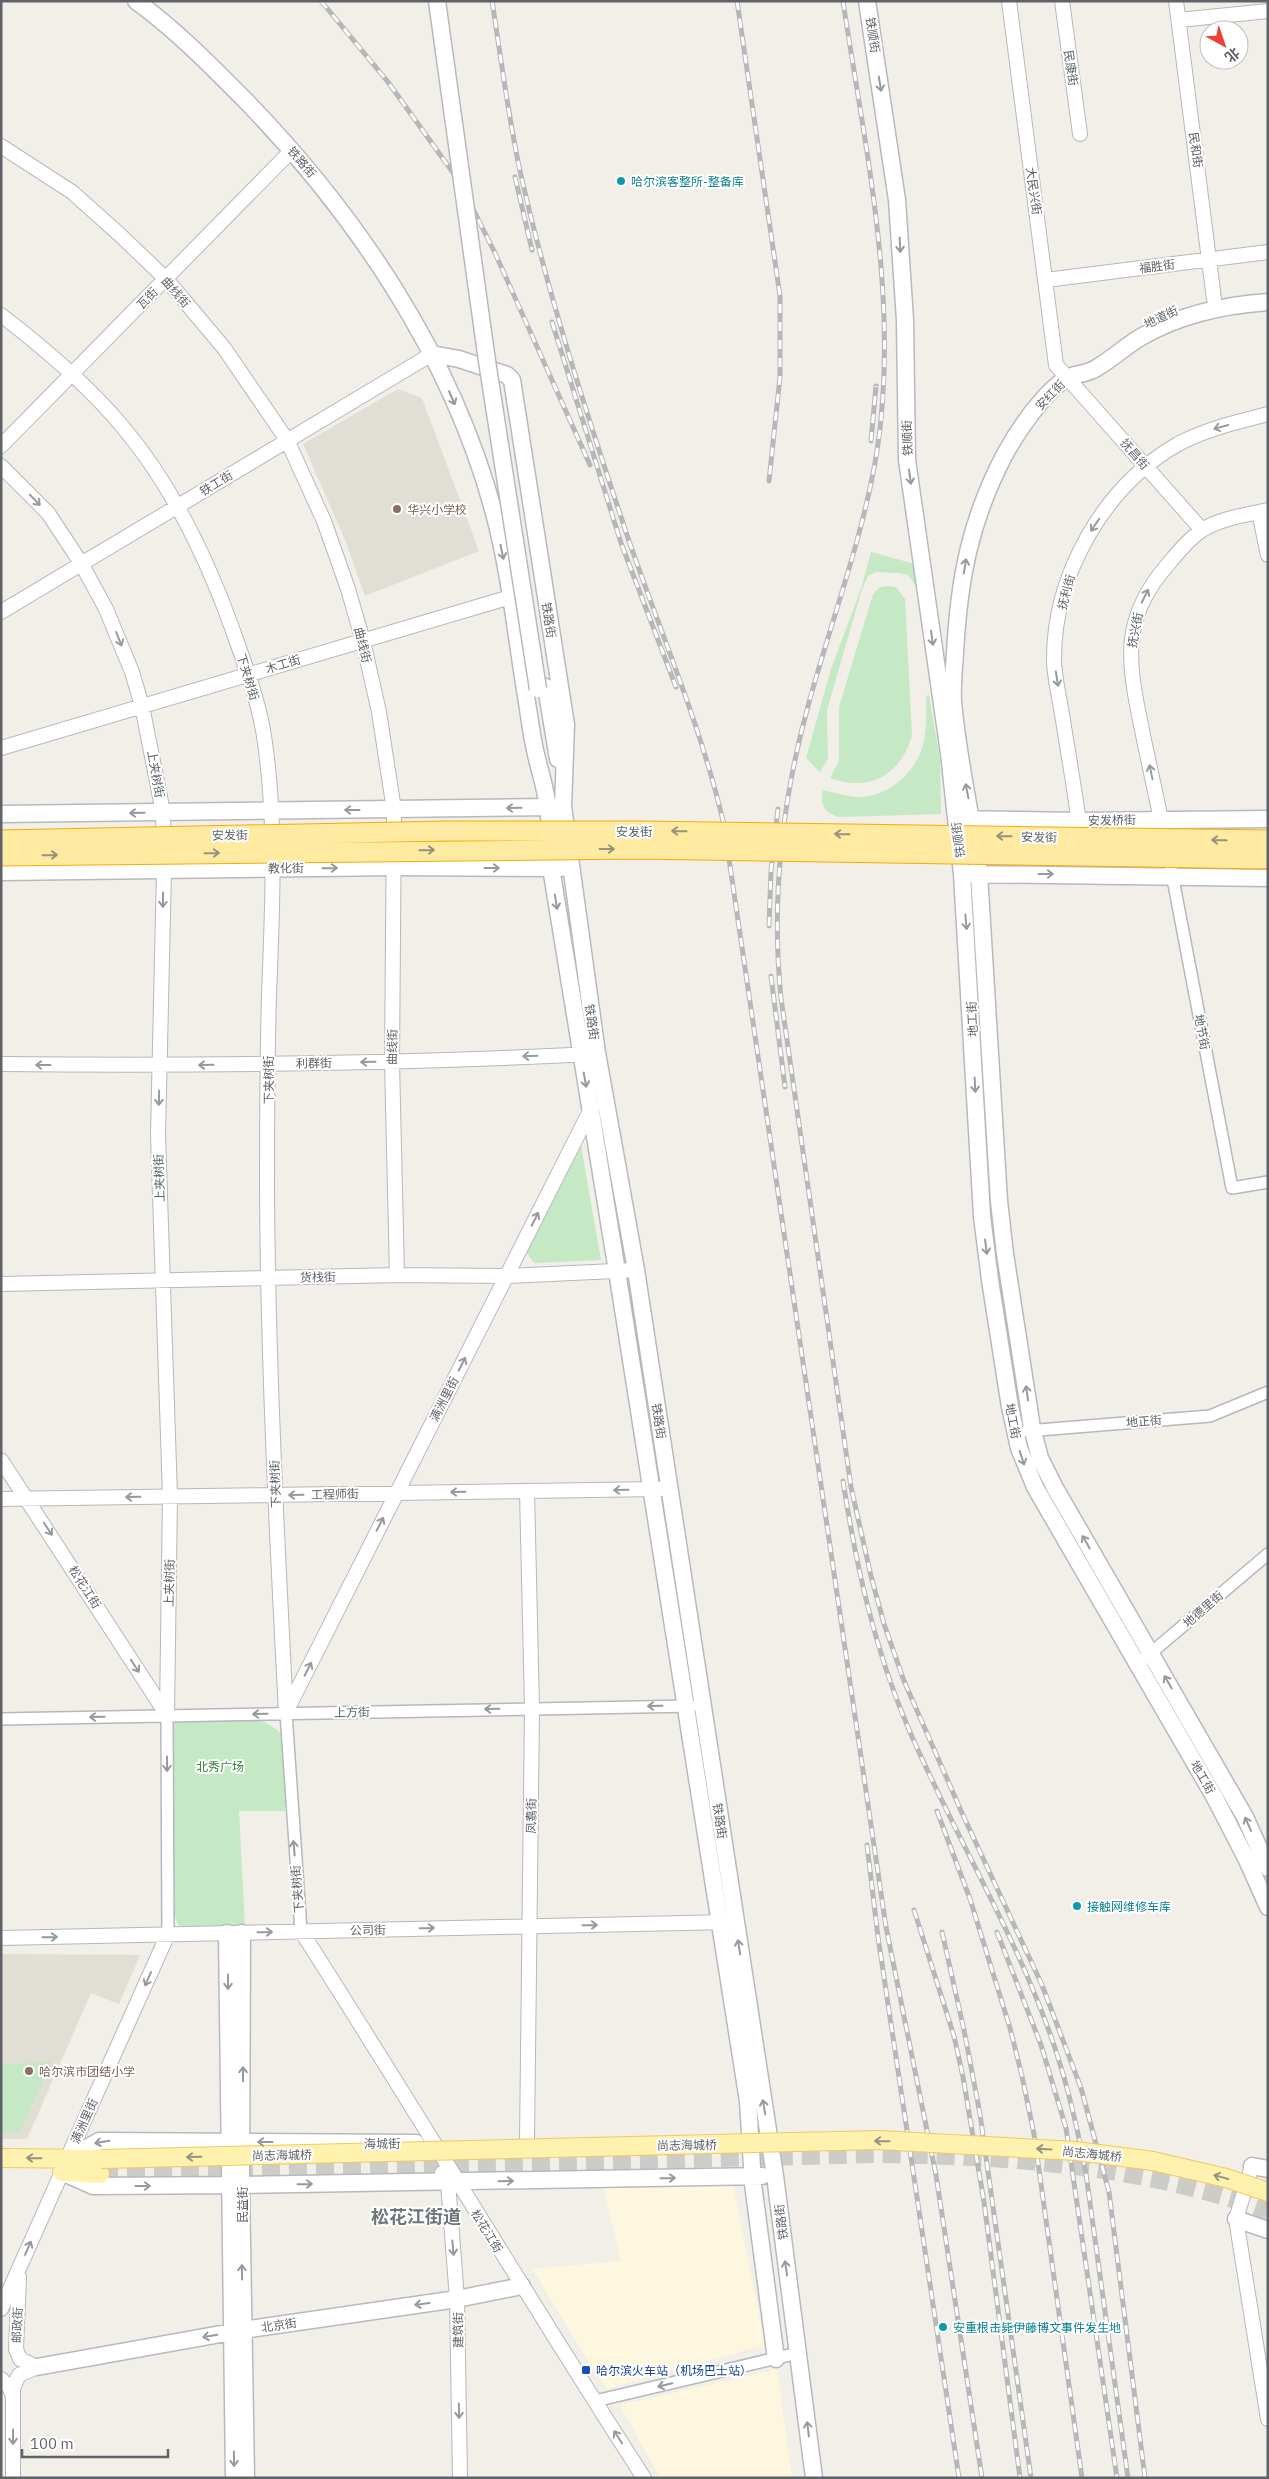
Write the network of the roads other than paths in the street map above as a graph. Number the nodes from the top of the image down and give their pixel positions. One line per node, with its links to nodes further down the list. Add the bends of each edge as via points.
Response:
1 (136, 1): 12 (main road, 铁路街, via 189,44)
2 (437, 1): 39 (main road, bridge, via 488,361)
3 (446, 1): 39 (main road, 铁路街)
4 (867, 1): 47 (main road, 铁顺街, one-way to 47, via 897,200 907,460)
5 (1009, 1): 16 (street, 大民兴街)
6 (1062, 1): 10 (street, 民康街)
7 (1176, 1): 9 (street, 民和街)
8 (1268, 11): 9 (street)
9 (1179, 20): 14 (street, 民和街)
10 (1080, 134)
11 (1, 146): 15 (street, 曲线街, via 72,192)
12 (292, 150): 15 (street, 瓦街); 21 (main road, 铁路街, via 317,178 374,257)
13 (1268, 252): 14 (street, 福胜街)
14 (1210, 259): 16 (street, 福胜街); 18 (street, 民和街)
15 (166, 279): 22 (street, 瓦街); 25 (street, 曲线街, via 224,348)
16 (1046, 280): 23 (street, 大民兴街, via 1056,365)
17 (1268, 292): 18 (main road, 地道街)
18 (1214, 299): 23 (main road, 地道街, via 1176,309 1152,320)
19 (1268, 302): 23 (main road, 安红街, via 1188,316 1142,336 1089,374)
20 (1, 315): 22 (street, 下夹树街)
21 (432, 354): 25 (street, 铁工街); 42 (main road, 铁路街, one-way to 42, via 463,424 494,513 534,748); 42 (main road, 铁路街, via 459,359 512,380 566,725)
22 (72, 374): 26 (street, 瓦街); 29 (street, 下夹树街, via 121,424)
23 (1068, 377): 28 (street, 抚昌街); 36 (main road, 安红街, one-way to 23, via 968,546 985,493 1010,445 1029,418)
24 (1268, 414): 28 (street, 抚利街, one-way to 28, via 1195,436)
25 (287, 440): 29 (street, 铁工街); 37 (street, 曲线街, via 324,521)
26 (1, 446)
27 (1, 466): 33 (street, 上夹树街, one-way to 33, via 48,513)
28 (1147, 467): 31 (street, 抚昌街); 51 (street, 抚利街, one-way to 51, via 1130,482 1090,532 1065,588 1058,624 1054,664)
29 (177, 506): 33 (street, 铁工街); 38 (street, 下夹树街, via 222,600)
30 (1263, 511): 31 (street, 抚兴街, via 1232,518); 32 (street)
31 (1202, 530): 50 (street, 抚兴街, one-way to 31, via 1130,672 1132,634 1140,606 1153,581)
32 (1268, 555)
33 (81, 564): 35 (street, 铁工街); 40 (street, 上夹树街, one-way to 40, via 106,609)
34 (507, 598): 37 (street, 木工街)
35 (1, 612)
36 (957, 614): 48 (main road, 铁顺街, one-way to 36, via 953,700)
37 (363, 641): 38 (street, 木工街); 43 (street, 曲线街, via 379,712)
38 (249, 675): 40 (street, 木工街); 44 (street, 下夹树街, via 265,737)
39 (542, 688): 42 (main road)
40 (142, 706): 41 (street, 木工街); 45 (street, 上夹树街)
41 (1, 748)
42 (556, 808): 43 (main road, one-way to 43); 58 (main road, 铁路街); 59 (main road, 铁路街)
43 (394, 810): 44 (main road, one-way to 44); 56 (street, 曲线街)
44 (272, 811): 45 (main road); 57 (street, 下夹树街)
45 (163, 812): 46 (main road, one-way to 46); 60 (street, 上夹树街)
46 (1, 814)
47 (956, 818): 48 (main road, 安发桥街); 62 (main road, 铁顺街)
48 (972, 819): 51 (main road, 安发桥街); 63 (main road, 铁顺街)
49 (1268, 819): 50 (main road, 安发桥街)
50 (1161, 820): 51 (main road, 安发桥街); 65 (street, 地节街)
51 (1079, 821): 64 (street, 抚利街)
52 (1, 840): 53 (highway, 安发街, one-way to 52, bridge, via 641,831 446,831)
53 (1268, 840)
54 (1, 856): 55 (highway, 安发街, one-way to 55, bridge, via 636,849)
55 (1268, 859)
56 (395, 867): 57 (main road, 教化街, one-way to 56); 58 (main road, 教化街, one-way to 58); 68 (street, 曲线街)
57 (274, 868): 60 (main road, 教化街); 70 (street, 下夹树街)
58 (550, 868): 59 (main road, 教化街); 67 (main road, 铁路街, one-way to 67)
59 (570, 868): 67 (main road, 铁路街)
60 (164, 870): 61 (main road, 教化街); 71 (street, 上夹树街, one-way to 71)
61 (1, 872)
62 (962, 874): 63 (main road); 84 (main road, 地工街, one-way to 84, via 982,1216)
63 (980, 874): 64 (main road, one-way to 64); 83 (main road, 地工街, one-way to 63, via 999,1201)
64 (1087, 874): 65 (main road)
65 (1173, 876): 66 (main road); 74 (street, 地节街, via 1232,1188)
66 (1268, 878)
67 (588, 1054): 68 (street, 利群街, one-way to 68); 72 (main road, 铁路街); 73 (main road, 铁路街, one-way to 73)
68 (392, 1062): 70 (street, 利群街, one-way to 70); 77 (street, 曲线街)
69 (1, 1064): 71 (street, 利群街, one-way to 69)
70 (267, 1064): 71 (street, 利群街, one-way to 71); 79 (street, 下夹树街)
71 (159, 1065): 80 (street, 上夹树街, one-way to 80)
72 (603, 1086): 73 (street, 满洲里街); 76 (main road, 铁路街)
73 (590, 1110): 75 (main road, 铁路街); 78 (street, 满洲里街, one-way to 73)
74 (1268, 1182)
75 (617, 1270): 76 (street, 货栈街); 78 (street, 货栈街); 86 (main road, 铁路街)
76 (636, 1270): 87 (main road, 铁路街)
77 (397, 1276): 78 (street, 货栈街); 79 (street, 货栈街)
78 (506, 1276): 89 (street, 满洲里街, one-way to 78)
79 (268, 1278): 80 (street, 货栈街); 90 (street, 下夹树街)
80 (163, 1281): 81 (street, 货栈街); 91 (street, 上夹树街)
81 (1, 1284)
82 (1268, 1392): 83 (street, 地正街, via 1210,1416)
83 (1032, 1430): 84 (street, 地正街); 95 (main road, 地工街, one-way to 83, via 1050,1480)
84 (1015, 1432): 96 (main road, 地工街, one-way to 96, via 1035,1487)
85 (1, 1460): 93 (street, 松花江街)
86 (652, 1489): 87 (street, 工程师街); 88 (street, 工程师街, one-way to 88); 97 (main road, 铁路街)
87 (670, 1489): 98 (main road, 铁路街)
88 (527, 1491): 89 (street, 工程师街, one-way to 89); 99 (street, 凤翥街)
89 (395, 1494): 90 (street, 工程师街, one-way to 90); 100 (street, 满洲里街, one-way to 89)
90 (275, 1495): 91 (street, 工程师街); 100 (street, 下夹树街)
91 (170, 1496): 93 (street, 工程师街, one-way to 93); 101 (street, 上夹树街)
92 (1, 1499): 93 (street, 工程师街)
93 (28, 1499): 101 (street, 松花江街, one-way to 101)
94 (1268, 1554): 95 (street, 地德里街)
95 (1151, 1653): 96 (street, 地德里街); 103 (main road, 地工街, one-way to 95, via 1245,1817)
96 (1138, 1664): 104 (main road, 地工街, via 1215,1798)
97 (686, 1706): 98 (street, 上方街); 99 (street, 上方街, one-way to 99); 105 (main road, 铁路街)
98 (703, 1706): 105 (main road, 铁路街)
99 (532, 1708): 100 (street, 上方街, one-way to 100); 106 (street, 凤翥街)
100 (286, 1713): 101 (street, 上方街, one-way to 101); 107 (street, 下夹树街, one-way to 100)
101 (167, 1716): 102 (street, 上方街, one-way to 102); 109 (street, 上夹树街, one-way to 109)
102 (1, 1719)
103 (1268, 1868)
104 (1268, 1907)
105 (727, 1922): 106 (street, 公司街, one-way to 105); 111 (main road, 铁路街, one-way to 105); 112 (main road, 铁路街)
106 (530, 1926): 107 (street, 公司街, one-way to 106); 114 (street, 凤翥街)
107 (295, 1931): 108 (street, 公司街, one-way to 107); 115 (street, 松花江街)
108 (235, 1933): 109 (street, 公司街); 113 (main road, 民益街)
109 (168, 1934): 110 (street, 公司街, one-way to 109); 117 (street, 满洲里街, one-way to 117)
110 (1, 1938)
111 (768, 2134): 112 (main road, 海城街); 120 (main road, 铁路街)
112 (750, 2135): 114 (main road, 海城街); 119 (main road, 铁路街)
113 (236, 2142): 115 (main road, 海城街, one-way to 113); 117 (main road, 海城街, one-way to 117, via 99,2141); 122 (main road, 民益街)
114 (527, 2142): 115 (main road, 海城街)
115 (431, 2143): 121 (street, 松花江街)
116 (1, 2158): 117 (main road, 海城街, one-way to 116)
117 (64, 2165): 122 (main road, 海城街, one-way to 122, via 93,2186); 123 (main road, 尚志海城桥, one-way to 117, bridge, via 1226,2178 1153,2161 1076,2151 879,2140); 126 (street, 满洲里街, one-way to 117)
118 (1260, 2168): 124 (street)
119 (752, 2176): 120 (main road, 海城街); 121 (main road, 海城街, one-way to 119); 132 (main road, 铁路街)
120 (775, 2176): 131 (main road, 铁路街, one-way to 120)
121 (452, 2182): 122 (main road, 海城街, one-way to 121); 127 (street, 松花江街); 128 (street, 建筑街, one-way to 128)
122 (235, 2185): 130 (main road, 民益街)
123 (1268, 2192)
124 (1236, 2219): 125 (main road); 137 (street)
125 (1268, 2230)
126 (19, 2268): 129 (street, 满洲里街); 133 (street, 邮政街, via 16,2349 23,2361)
127 (522, 2286): 128 (main road, 北京街); 136 (street, 松花江街)
128 (457, 2299): 130 (main road, 北京街, one-way to 130); 141 (street, 建筑街, one-way to 141)
129 (1, 2308)
130 (237, 2331): 133 (main road, 北京街, one-way to 133); 139 (main road, 民益街, one-way to 139); 140 (main road, 民益街)
131 (798, 2354): 132 (street); 143 (main road, 铁路街, one-way to 131)
132 (776, 2359): 136 (street, one-way to 136)
133 (37, 2367): 135 (street, via 23,2372 16,2379)
134 (1, 2379): 135 (street)
135 (13, 2396): 138 (street, one-way to 138)
136 (595, 2402): 142 (street, 松花江街, one-way to 136)
137 (1268, 2419)
138 (13, 2478)
139 (234, 2478)
140 (246, 2478)
141 (460, 2478)
142 (644, 2478)
143 (814, 2478)

